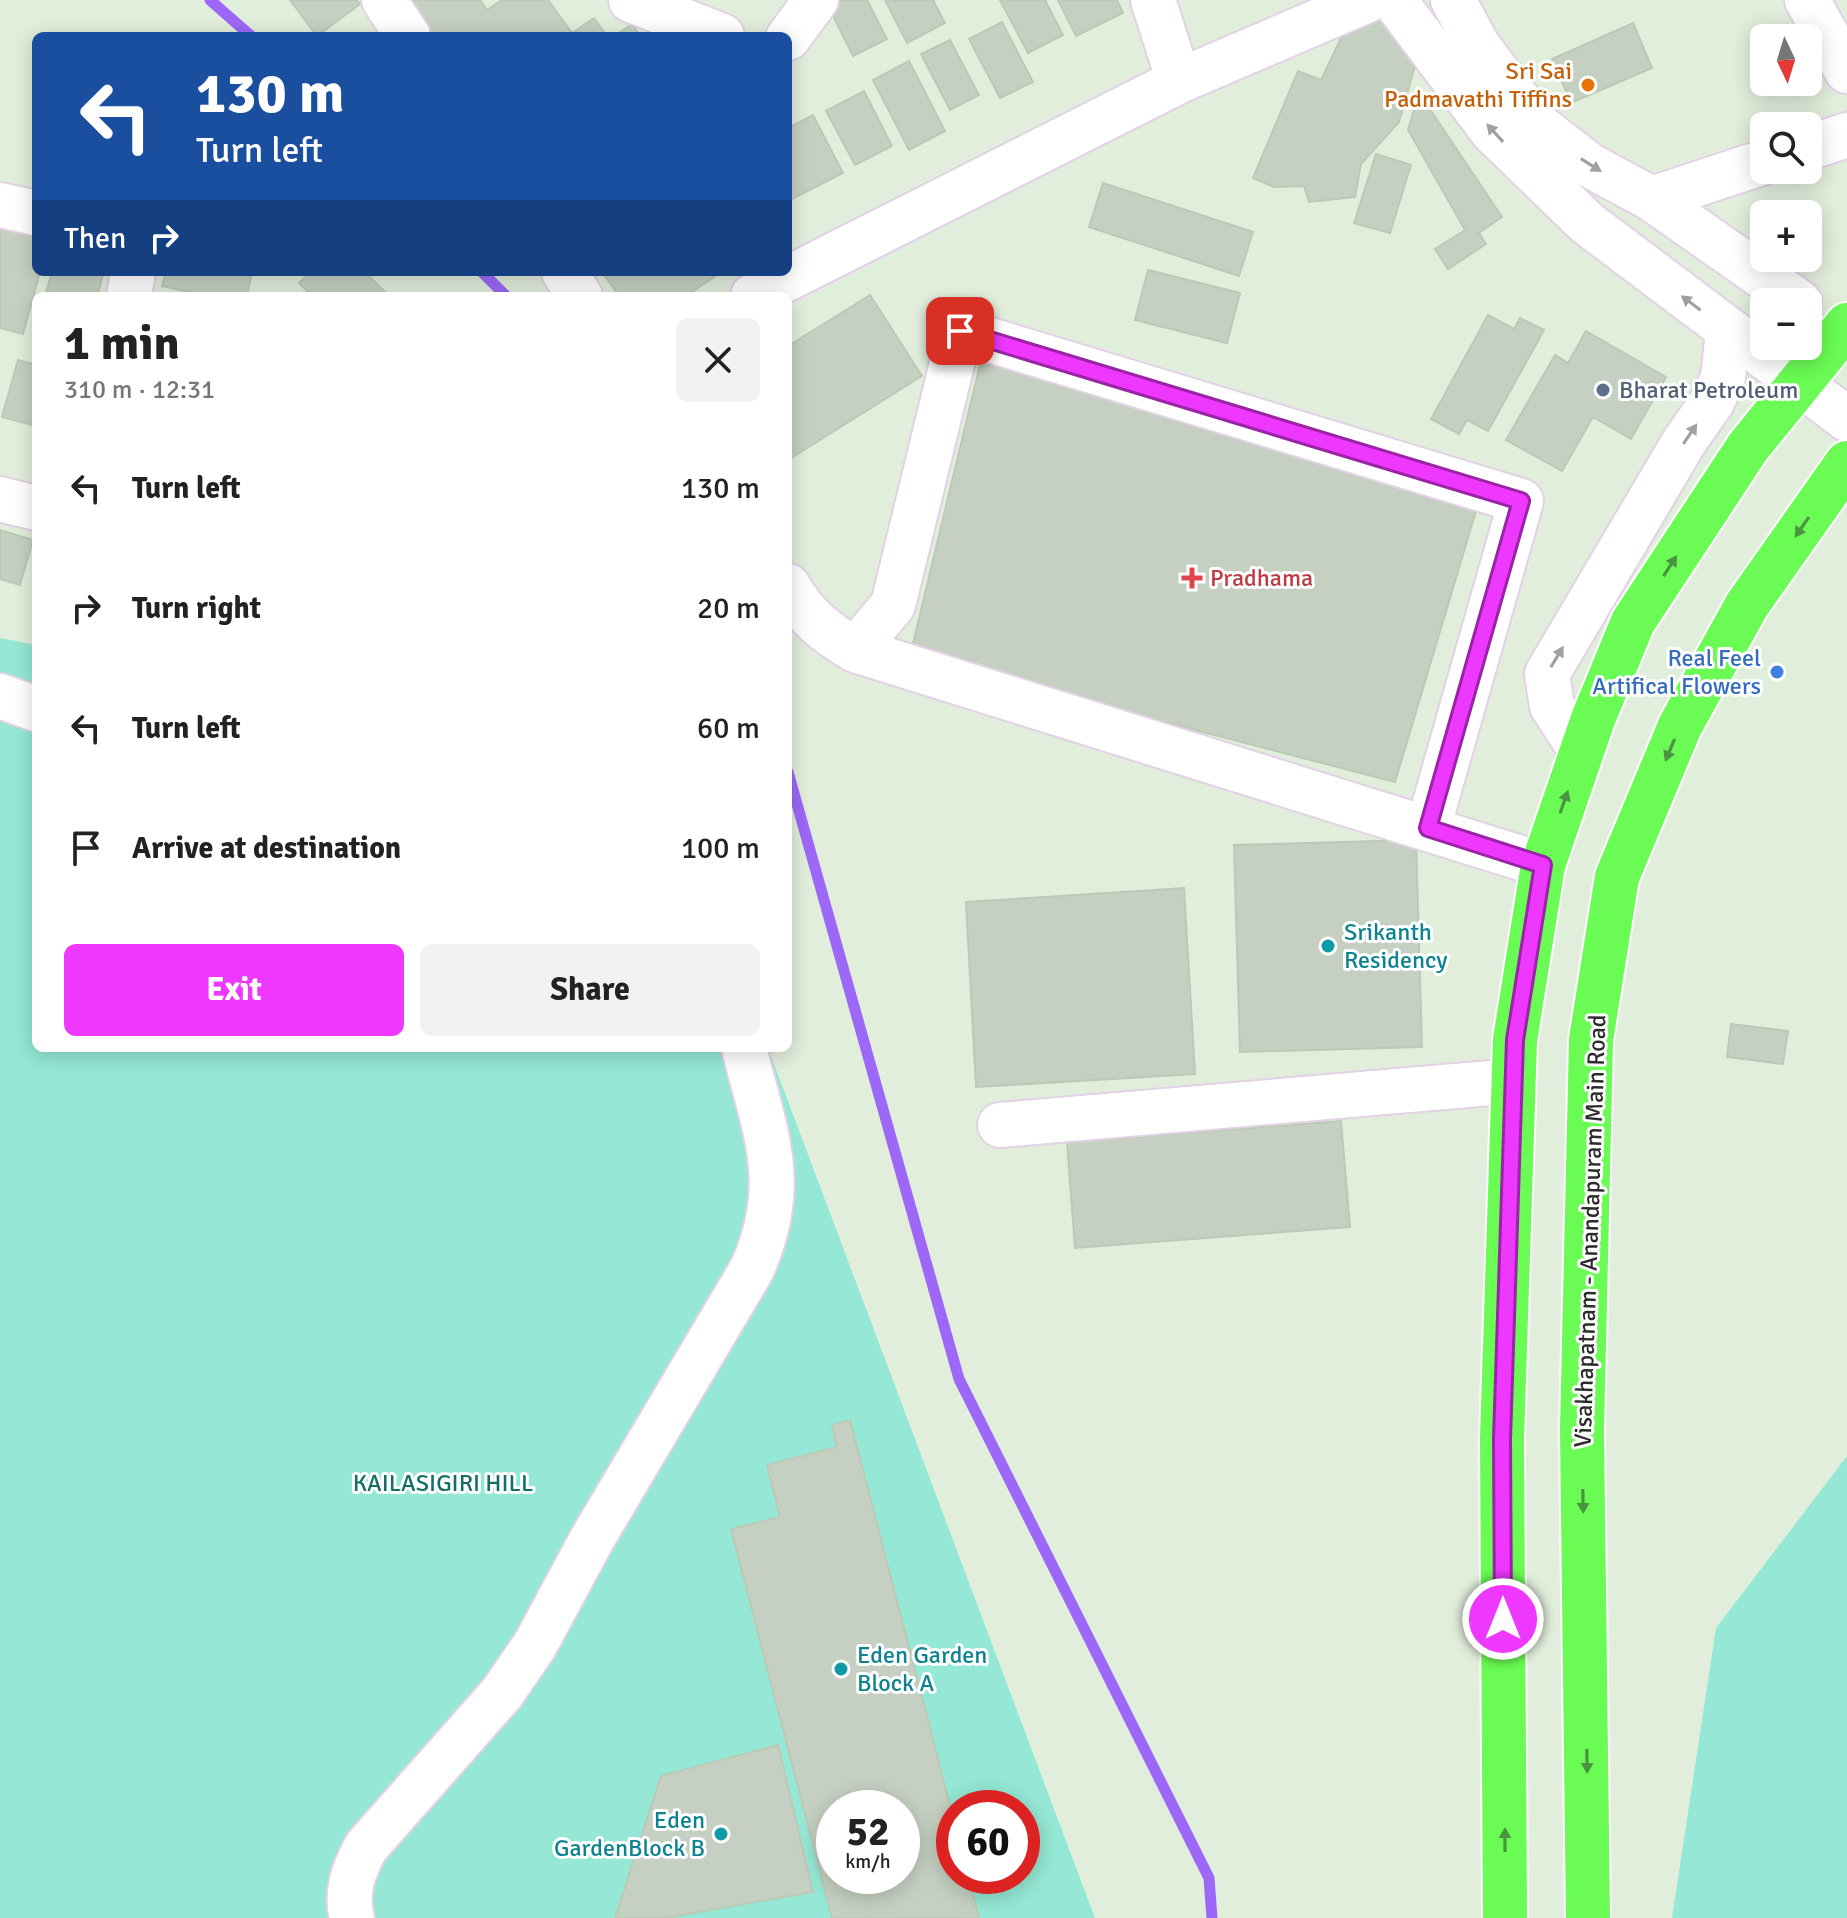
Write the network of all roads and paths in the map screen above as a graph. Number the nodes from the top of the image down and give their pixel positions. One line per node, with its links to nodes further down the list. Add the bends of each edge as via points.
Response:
1 (384, 0): 9 (street)
2 (631, 0): 10 (street)
3 (816, 0): 11 (street)
4 (1153, 0): 13 (street)
5 (1368, 0): 13 (street)
6 (1394, 0): 23 (street, one-way to 6, via 1587,223 1493,132)
7 (1453, 0): 17 (street, one-way to 17, via 1478,46 1536,124 1589,165)
8 (1807, 0): 12 (street)
9 (405, 32)
10 (712, 32)
11 (792, 33)
12 (1847, 71)
13 (1179, 81): 21 (street)
14 (1847, 135): 15 (street)
15 (1822, 143)
16 (1750, 167): 17 (street)
17 (1652, 199): 20 (street)
18 (0, 205): 19 (street)
19 (32, 212)
20 (1779, 288)
21 (761, 292)
22 (1835, 325): 24 (main road)
23 (1728, 331): 24 (street); 33 (street, one-way to 23, via 1552,706 1547,674 1712,402 1723,378)
24 (1798, 384): 25 (street); 33 (main road, one-way to 24, via 1633,622 1748,447)
25 (1847, 419)
26 (1847, 463): 41 (main road, Visakhapatnam - Anandapuram Main Road, one-way to 41, via 1747,605 1680,726 1617,877 1591,1040 1582,1430)
27 (0, 499): 28 (street)
28 (32, 507)
29 (792, 593): 30 (street, via 823,632)
30 (855, 650): 34 (street); 34 (street, via 897,595 960,331 1521,501)
31 (0, 696): 32 (street)
32 (32, 708)
33 (1582, 752): 35 (main road, one-way to 33)
34 (1428, 828): 35 (street)
35 (1543, 865): 37 (main road, via 1515,1040)
36 (745, 1052): 39 (street, via 771,1157 774,1192 767,1235 752,1269 535,1645 502,1693 366,1847 350,1889)
37 (1514, 1081): 38 (street); 40 (main road, one-way to 37, via 1502,1439)
38 (1000, 1125)
39 (352, 1918)
40 (1505, 1918)
41 (1588, 1918)

